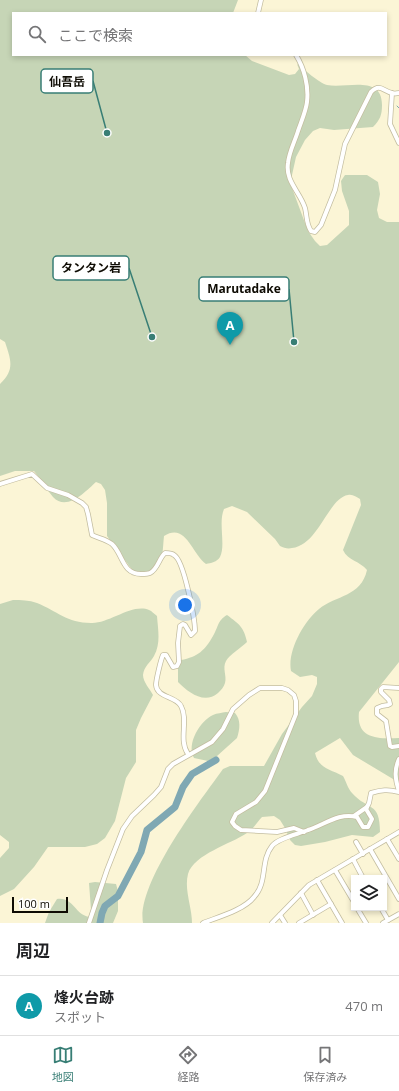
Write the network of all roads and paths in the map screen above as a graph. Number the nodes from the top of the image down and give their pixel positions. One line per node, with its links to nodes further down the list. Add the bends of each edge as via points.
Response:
1 (261, 0): 2 (street)
2 (258, 12)
3 (297, 56): 4 (street, via 308,90 307,102 289,156 288,173 305,208 311,231 315,232 322,225 337,183 345,144 371,92 377,88)
4 (392, 93): 5 (street); 6 (street, via 390,124)
5 (399, 93)
6 (399, 143)
7 (0, 484): 10 (street, via 32,474 47,488 79,500 86,507 92,535 111,543 126,567 136,574 150,573 165,553 174,554 177,558 184,574 195,632 191,635 185,625 180,626 179,662 177,666 172,667 166,655 163,655 156,686 182,708 183,745)
8 (399, 688): 9 (street, via 383,687 381,692 390,704 376,710 376,714 386,721 390,746)
9 (399, 746)
10 (188, 754): 15 (street, via 212,742 223,729 233,709 254,691 266,687 288,690 296,700 296,714 266,791 256,802 236,814 232,822 241,830 277,832 294,828); 37 (street, via 168,769 161,787 132,816 123,829)
11 (399, 759): 12 (street, via 395,770)
12 (399, 791): 13 (street, via 381,790 370,793)
13 (367, 807): 14 (street); 14 (street, via 372,819 368,827 363,827)
14 (354, 816): 15 (street, via 328,821)
15 (304, 832): 38 (street, via 273,845 266,861 264,878 253,899)
16 (398, 834): 17 (street)
17 (387, 839): 19 (street); 22 (street)
18 (356, 842): 20 (street)
19 (370, 849): 20 (street); 28 (street)
20 (363, 854): 21 (street)
21 (353, 859): 23 (street); 24 (street)
22 (399, 859)
23 (335, 870): 25 (street); 27 (street)
24 (361, 875)
25 (317, 880): 26 (street); 29 (street)
26 (301, 893): 33 (street); 34 (street)
27 (351, 897)
28 (399, 899)
29 (331, 904): 34 (street); 36 (street)
30 (360, 911): 42 (street)
31 (383, 911): 35 (street)
32 (399, 914): 35 (street)
33 (280, 915): 39 (street); 40 (street)
34 (313, 915): 41 (street)
35 (388, 920): 43 (street)
36 (341, 922)
37 (89, 923)
38 (202, 923)
39 (272, 923)
40 (285, 923)
41 (300, 923)
42 (366, 923)
43 (383, 923)

